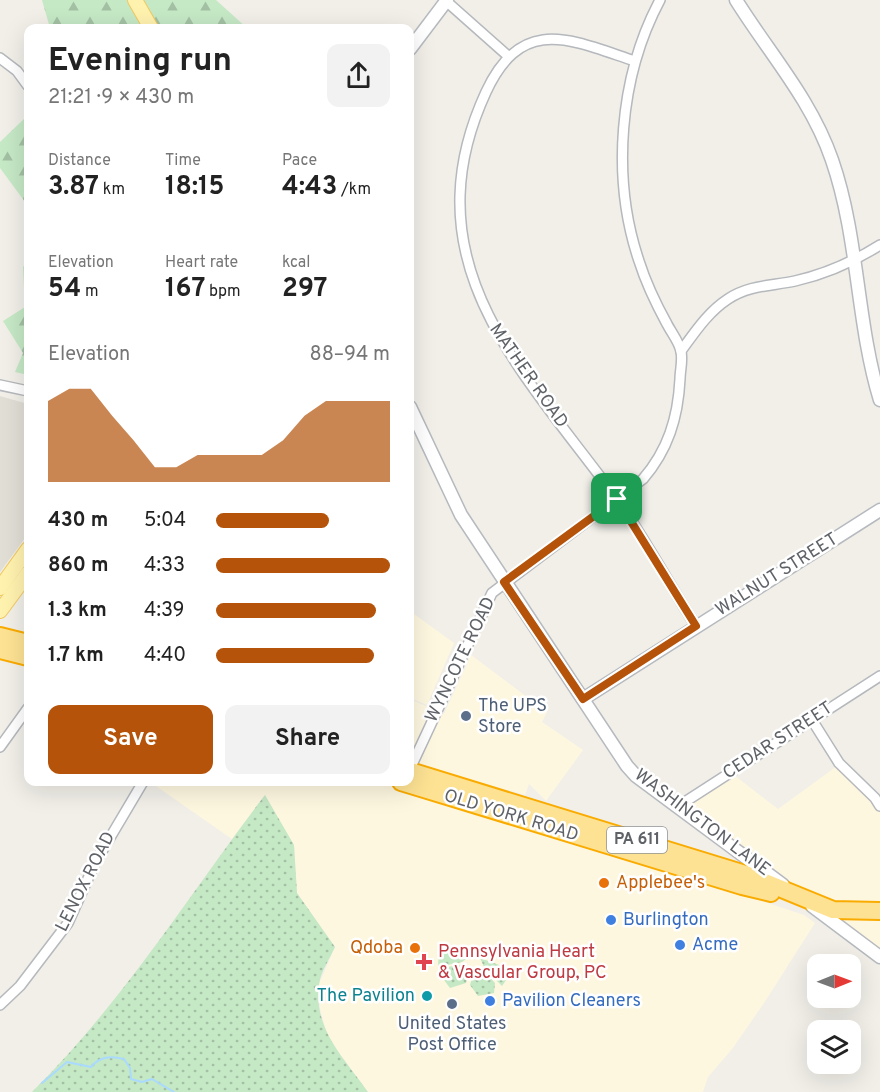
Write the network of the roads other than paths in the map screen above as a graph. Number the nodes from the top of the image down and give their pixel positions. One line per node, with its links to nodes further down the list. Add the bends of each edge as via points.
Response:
1 (135, 0): 5 (main road)
2 (660, 0): 9 (street)
3 (736, 0): 12 (street, via 816,121 835,169)
4 (446, 1): 6 (street); 7 (street)
5 (149, 24)
6 (414, 44)
7 (508, 56): 9 (street, via 533,42 552,38); 18 (street, MATHER ROAD, via 478,109 464,165 462,226 469,267 488,319 504,347)
8 (0, 58): 10 (street)
9 (635, 61): 13 (street, via 622,138 629,224 649,286)
10 (24, 81)
11 (880, 245): 12 (street)
12 (856, 259): 13 (street, via 820,275 756,286 730,298 714,309); 16 (street, via 862,327)
13 (681, 351): 18 (street, WYNCOTE ROAD, via 677,409 666,445 643,479)
14 (0, 385): 15 (street)
15 (24, 390)
16 (880, 400)
17 (414, 415): 22 (street, WASHINGTON LANE, via 461,514)
18 (617, 499): 22 (street, WYNCOTE ROAD); 25 (street, MATHER ROAD)
19 (880, 510): 25 (street, WALNUT STREET)
20 (24, 555): 23 (main road)
21 (24, 578): 24 (main road)
22 (504, 582): 31 (street, WASHINGTON LANE); 35 (street, WYNCOTE ROAD, via 486,602)
23 (0, 588)
24 (0, 611)
25 (696, 626): 31 (street, WALNUT STREET)
26 (0, 636): 27 (highway)
27 (24, 642)
28 (0, 650): 29 (highway)
29 (24, 656)
30 (880, 676): 33 (street, CEDAR STREET)
31 (583, 699): 39 (street, WASHINGTON LANE, via 627,766)
32 (24, 714): 34 (street)
33 (812, 720): 38 (street, via 839,763); 39 (street, CEDAR STREET)
34 (0, 747)
35 (414, 760)
36 (414, 780): 40 (highway, OLD YORK ROAD / PA 611, via 742,886)
37 (141, 786): 43 (street, LENOX ROAD, via 100,855 68,922 20,986)
38 (880, 806)
39 (677, 807): 40 (street, WASHINGTON LANE)
40 (798, 897): 41 (highway, OLD YORK ROAD / PA 611, via 833,910); 42 (street, WASHINGTON LANE)
41 (880, 911)
42 (880, 957)
43 (0, 1005)

